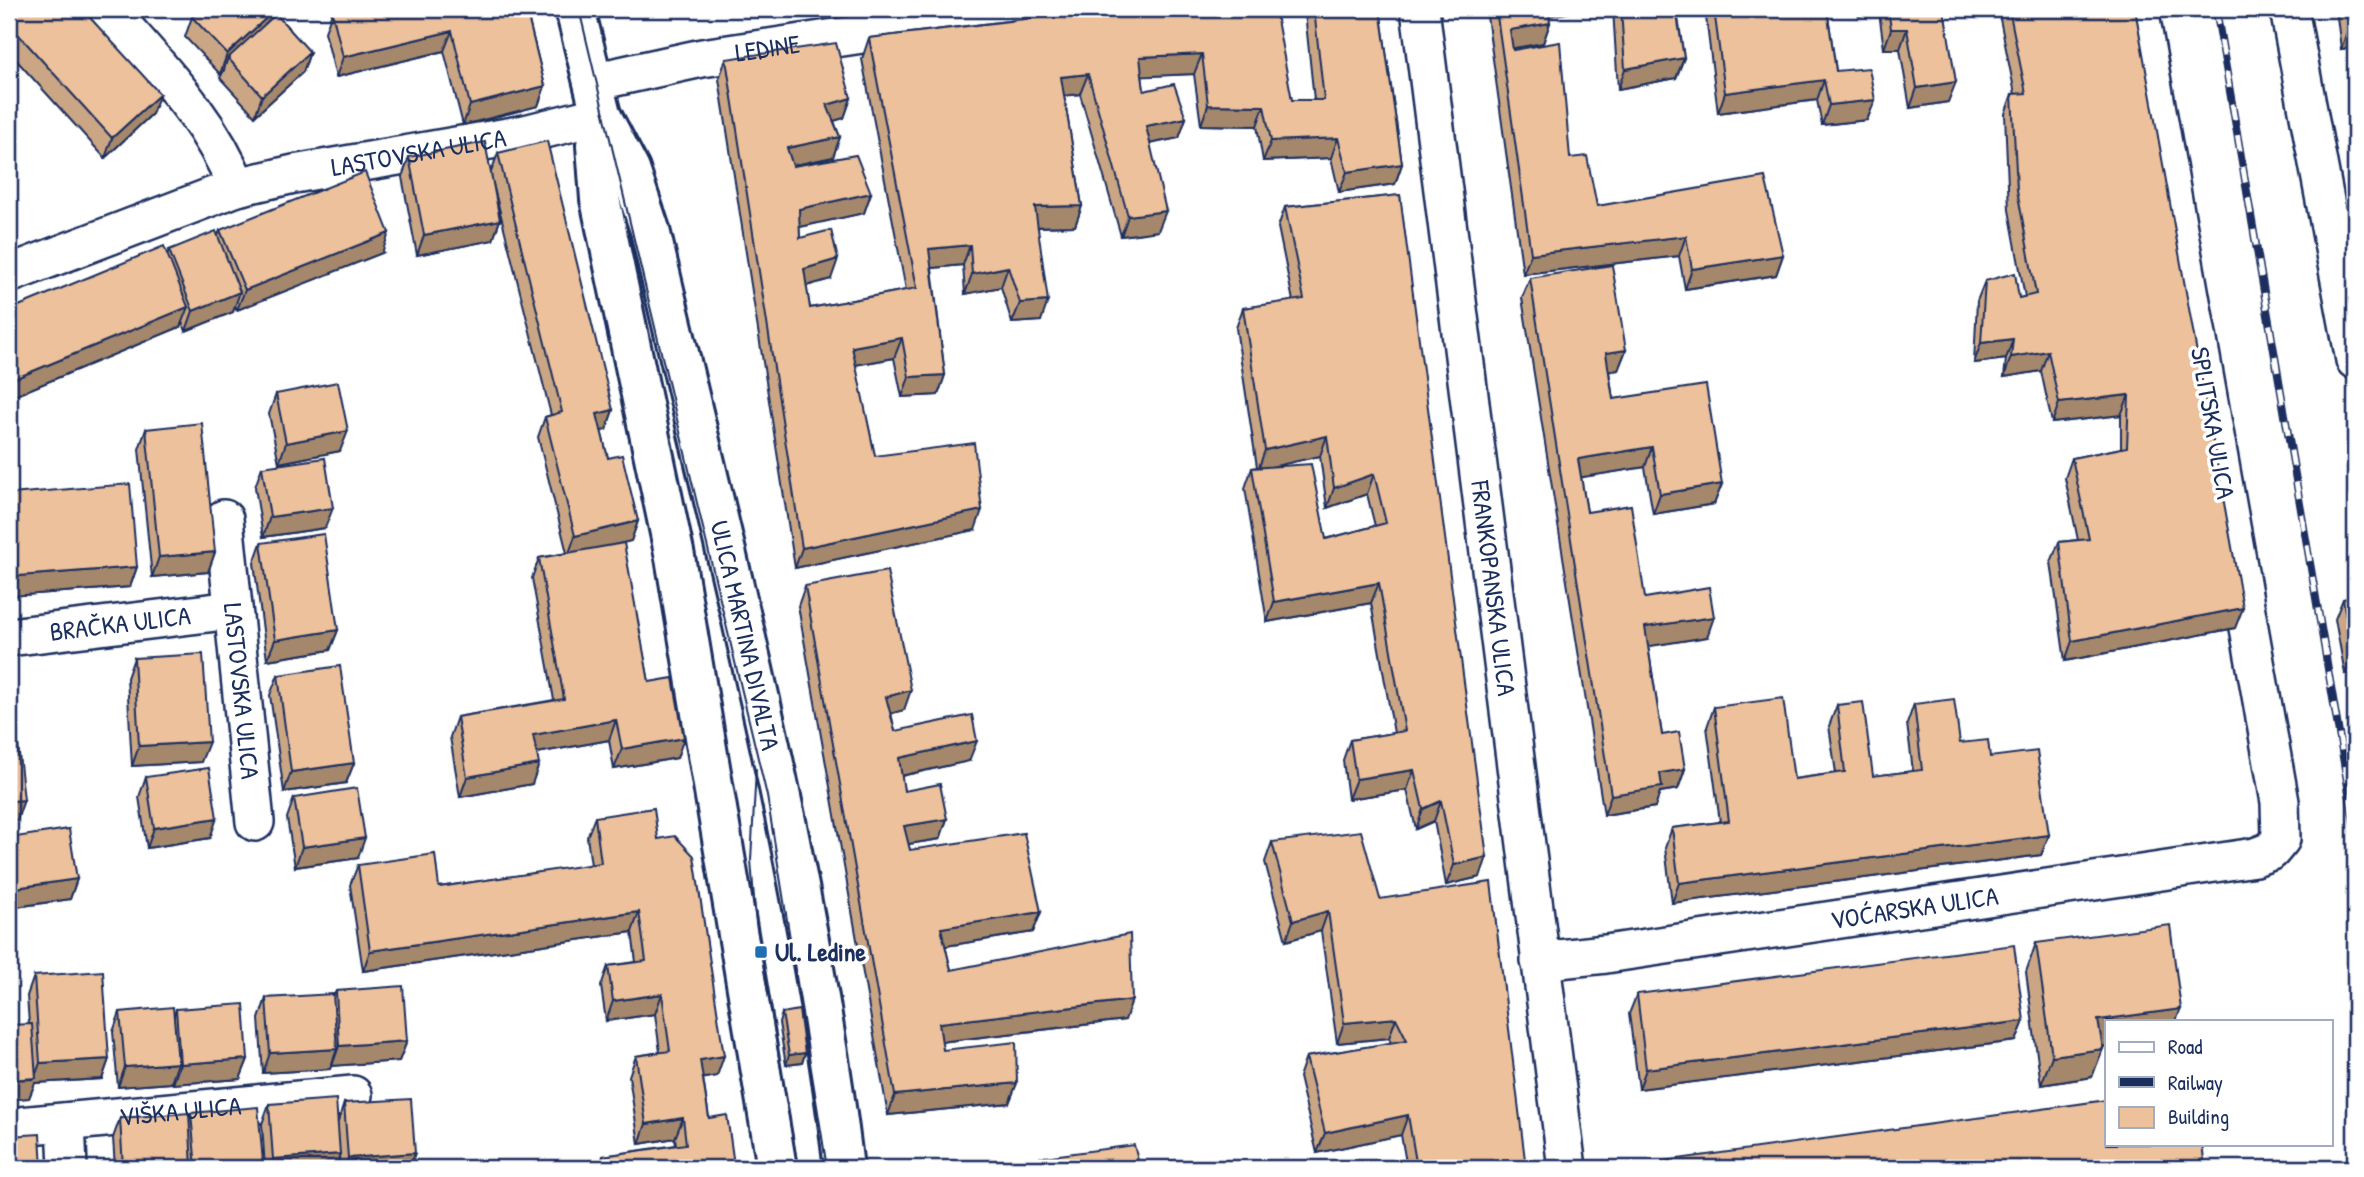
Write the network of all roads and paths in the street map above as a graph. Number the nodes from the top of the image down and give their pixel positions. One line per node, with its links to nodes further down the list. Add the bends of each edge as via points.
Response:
1 (107, 9): 8 (street, via 204,121)
2 (575, 9): 7 (street, ULICA MARTINA DIVALTA)
3 (1028, 9): 7 (street, LEDINE, via 702,58)
4 (1420, 9): 16 (street, FRANKOPANSKA ULICA)
5 (2139, 9): 15 (street, SPLITSKA ULICA, via 2280,802)
6 (2289, 9): 10 (street)
7 (597, 98): 8 (street, LASTOVSKA ULICA, via 525,134); 21 (street, ULICA MARTINA DIVALTA, via 600,199 675,557); 22 (street, ULICA MARTINA DIVALTA, via 630,170 650,230 760,692 805,915)
8 (236, 187): 9 (street, LASTOVSKA ULICA)
9 (9, 274)
10 (2355, 360)
11 (224, 519): 12 (street, LASTOVSKA ULICA)
12 (233, 610): 13 (street, BRAČKA ULICA); 14 (street, LASTOVSKA ULICA)
13 (9, 637)
14 (255, 822)
15 (2281, 839): 16 (street, VOĆARSKA ULICA, via 2271,851 2255,857)
16 (1540, 961): 23 (street, FRANKOPANSKA ULICA)
17 (352, 1096): 18 (street, VIŠKA ULICA)
18 (66, 1122): 19 (street, VIŠKA ULICA); 20 (street)
19 (9, 1127)
20 (68, 1168)
21 (778, 1168)
22 (844, 1168)
23 (1567, 1168)

